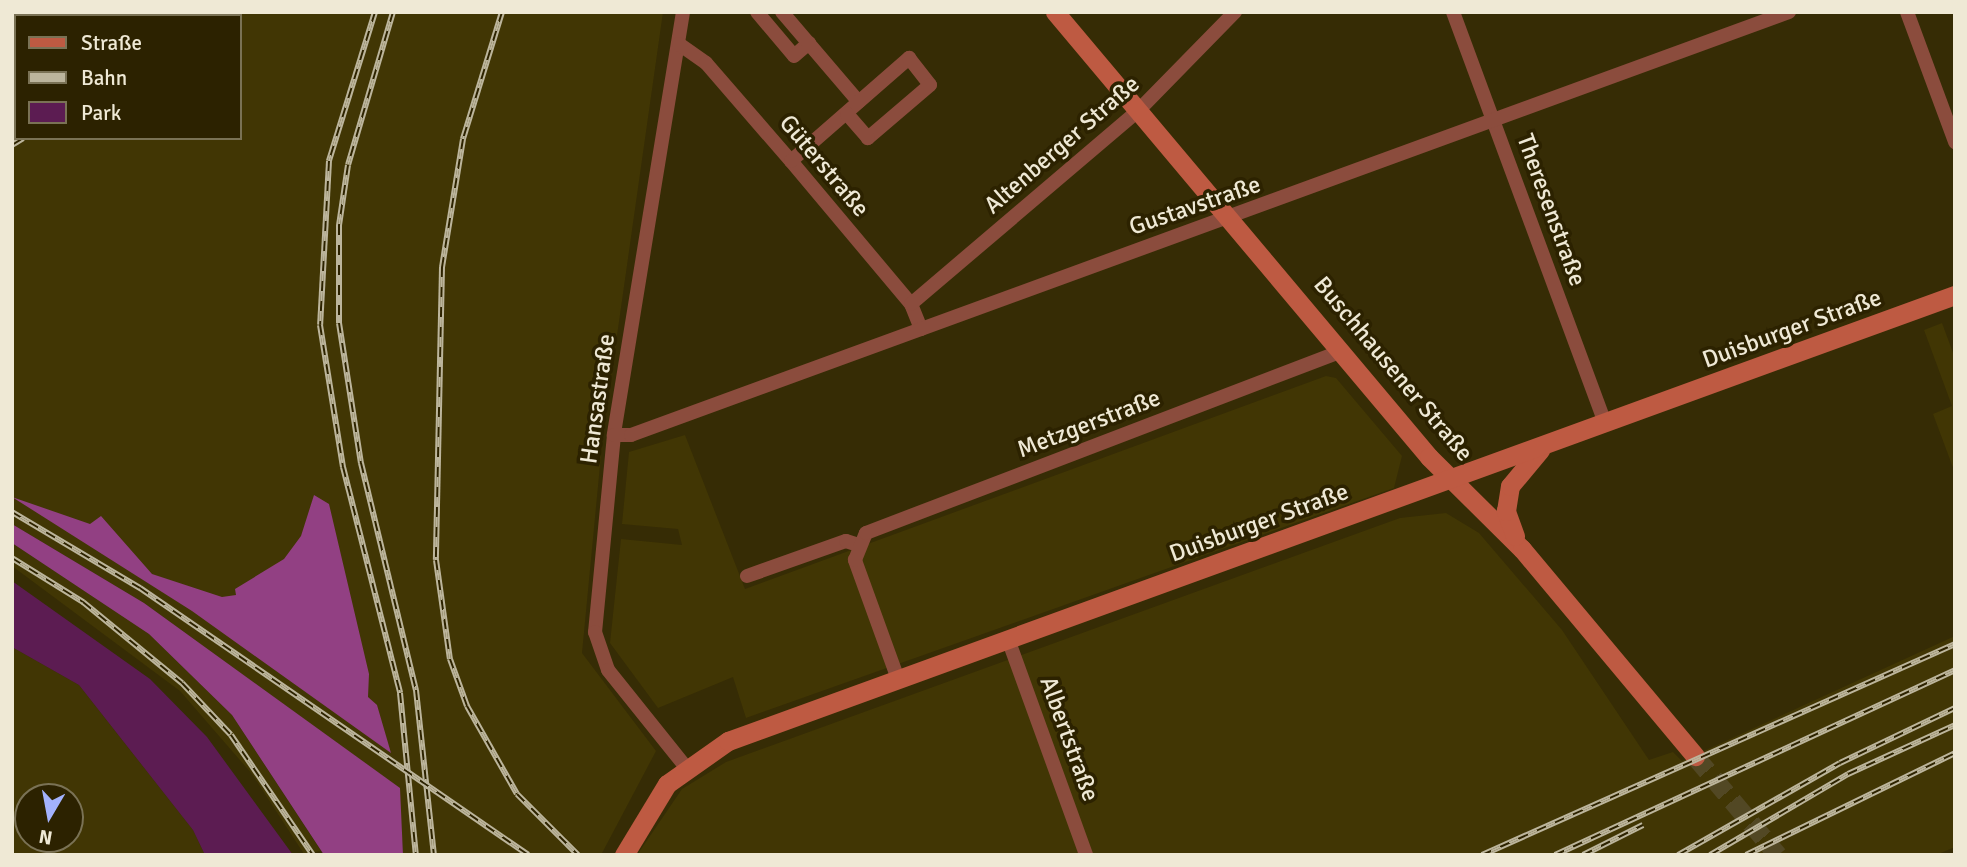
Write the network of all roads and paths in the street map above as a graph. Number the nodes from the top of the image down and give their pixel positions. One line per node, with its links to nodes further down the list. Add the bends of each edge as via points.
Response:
1 (683, 12): 10 (street, Hansastraße)
2 (757, 12): 9 (street, via 794,55)
3 (782, 12): 9 (street)
4 (1055, 12): 12 (main road, Buschhausener Straße)
5 (1235, 12): 12 (street, Altenberger Straße)
6 (1453, 12): 14 (street, Theresenstraße)
7 (1789, 12): 14 (street, Gustavstraße)
8 (1907, 12): 15 (street)
9 (809, 43): 11 (street)
10 (679, 44): 16 (street, Güterstraße, via 706,63); 23 (street, Hansastraße)
11 (859, 102): 13 (street); 13 (street, via 909,58 930,85 868,138)
12 (1138, 111): 17 (main road, Buschhausener Straße); 19 (street, Altenberger Straße)
13 (847, 114): 16 (street)
14 (1494, 121): 17 (street, Gustavstraße); 22 (street, Theresenstraße)
15 (1955, 142)
16 (791, 161): 19 (street, Güterstraße)
17 (1229, 218): 20 (street, Gustavstraße); 21 (main road, Buschhausener Straße)
18 (1955, 295): 22 (main road, Duisburger Straße)
19 (911, 304): 20 (street, Güterstraße)
20 (921, 329): 23 (street, Gustavstraße, via 631,435)
21 (1342, 351): 25 (main road, Buschhausener Straße); 26 (street, Metzgerstraße, via 872,530)
22 (1605, 423): 24 (main road, Duisburger Straße)
23 (614, 435): 32 (street, Hansastraße, via 596,645 608,670)
24 (1546, 445): 25 (main road, Duisburger Straße); 27 (main road, via 1519,470 1508,494 1507,516)
25 (1454, 479): 27 (main road, Buschhausener Straße); 29 (main road, Duisburger Straße)
26 (858, 545): 28 (street, via 846,541); 30 (street, via 857,566)
27 (1522, 549): 31 (main road, Buschhausener Straße)
28 (747, 576)
29 (1008, 639): 30 (main road, Duisburger Straße); 34 (street, Albertstraße)
30 (898, 679): 32 (main road, Duisburger Straße, via 738,737)
31 (1695, 756)
32 (685, 766): 33 (main road, Duisburger Straße, via 652,801)
33 (624, 855)
34 (1086, 855)

